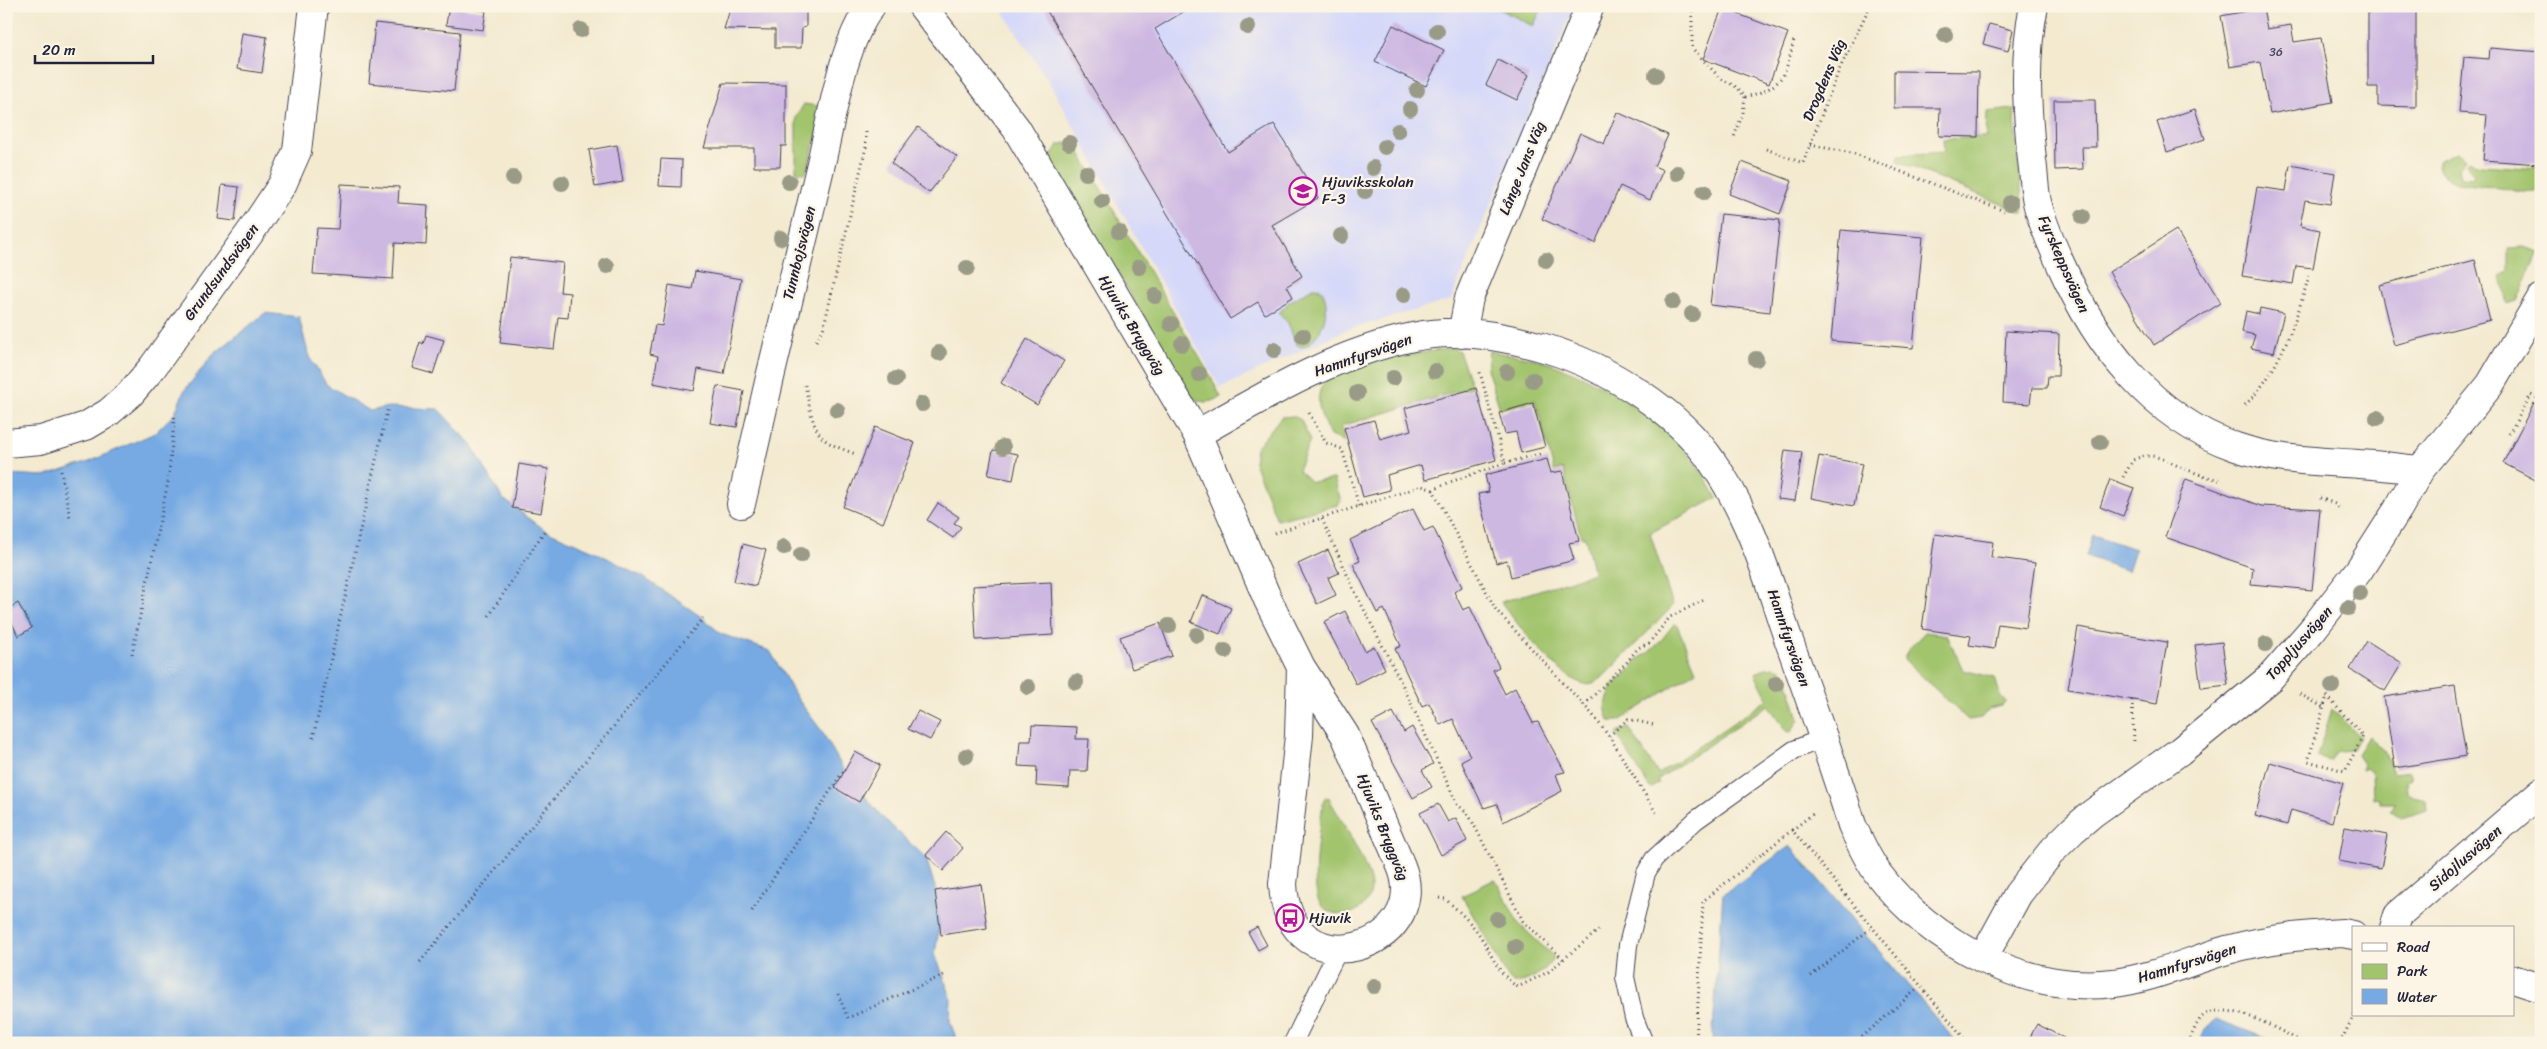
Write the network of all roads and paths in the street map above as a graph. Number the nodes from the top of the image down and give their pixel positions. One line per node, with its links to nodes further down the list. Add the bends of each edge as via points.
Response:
1 (314, 6): 27 (street, Grundsundsvägen, via 297,151 282,185 252,230 130,394 86,426 41,440)
2 (870, 6): 34 (street, Tunnbojsvägen, via 860,21 838,91)
3 (922, 6): 25 (street, Hjuviks Bryggväg, via 1016,128)
4 (1590, 6): 17 (street, Långe Jans Väg, via 1469,298)
5 (1692, 6): 9 (path, via 1692,48 1720,78 1738,88)
6 (1870, 6): 12 (path, Drogdens Väg, via 1840,68)
7 (2034, 6): 14 (street, Fyrskeppsvägen, via 2028,65 2028,117 2036,201)
8 (1794, 40): 9 (path, via 1786,72 1780,82)
9 (1745, 97): 11 (path)
10 (865, 126): 18 (path, via 866,147 835,282 823,330)
11 (1734, 137)
12 (1810, 145): 13 (path, Drogdens Väg, via 1803,163); 14 (path, via 1852,153)
13 (1766, 149)
14 (2044, 224): 32 (street, Fyrskeppsvägen, via 2070,284 2106,347 2138,383 2177,416 2209,435 2255,453 2304,461)
15 (2310, 276): 22 (path, via 2296,321 2282,350 2265,380)
16 (2541, 298): 32 (street, Toppljusvägen, via 2490,385)
17 (1466, 334): 20 (street, Hamnfyrsvägen, via 1415,336 1327,365); 31 (path); 49 (street, Hamnfyrsvägen, via 1495,335 1526,342 1589,365 1639,393 1694,439 1713,462 1747,524)
18 (813, 350)
19 (806, 377): 29 (path, via 805,385 820,435)
20 (1292, 382): 25 (street, Hamnfyrsvägen); 35 (path, via 1326,443 1342,449)
21 (2541, 400): 26 (path, via 2531,395)
22 (2245, 405)
23 (388, 407): 48 (path)
24 (175, 413): 43 (path, via 168,482)
25 (1197, 434): 39 (street, Hjuviks Bryggväg)
26 (2509, 434)
27 (6, 443)
28 (1543, 453): 31 (path)
29 (857, 455)
30 (59, 462): 36 (path)
31 (1505, 463): 33 (path)
32 (2420, 470): 61 (street, Toppljusvägen, via 2359,570 2270,678 2180,751 2093,812 2073,830 2018,894)
33 (1433, 490): 35 (path, via 1422,486); 45 (path, via 1496,610)
34 (741, 504)
35 (1359, 506): 37 (path)
36 (70, 518)
37 (1322, 518): 39 (path); 62 (path, via 1457,804 1469,815 1522,921)
38 (545, 530): 41 (path)
39 (1243, 544): 44 (street, Hjuviks Bryggväg)
40 (1704, 600): 45 (path, via 1670,618 1649,643 1638,648)
41 (489, 616)
42 (703, 618): 63 (path)
43 (132, 654)
44 (1301, 667): 54 (street, Hjuviks Bryggväg, via 1345,735 1405,874); 60 (street, Hjuviks Bryggväg, via 1299,736 1283,884 1284,902 1290,918 1310,940)
45 (1584, 705): 47 (path)
46 (1654, 725): 47 (path, via 1628,719)
47 (1608, 736): 53 (path)
48 (313, 738)
49 (1823, 738): 53 (lane, via 1794,750); 61 (street, Hamnfyrsvägen, via 1852,825 1880,876 1919,917 1943,936)
50 (2308, 761): 50 (path, via 2345,771 2364,736 2327,696)
51 (844, 770): 56 (path)
52 (2541, 792): 57 (street, Sidojlusvägen, via 2398,915)
53 (1672, 840): 55 (lane, via 1646,873)
54 (1406, 895): 60 (street, Hjuviks Bryggväg, via 1394,922 1380,936 1364,945); 62 (path, via 1445,898 1475,930 1508,982 1518,987 1548,972)
55 (1638, 904): 62 (path, via 1595,932); 73 (lane, via 1628,945 1626,977 1634,1018)
56 (752, 911)
57 (2395, 926)
58 (1870, 930): 65 (path)
59 (2352, 935): 61 (street, Hamnfyrsvägen, via 2272,938 2143,979 2090,985 2042,979 2009,970)
60 (1338, 950): 72 (lane)
61 (1983, 958)
62 (1563, 959)
63 (420, 962)
64 (944, 975): 69 (path, via 848,1018)
65 (1812, 976)
66 (2514, 979): 67 (street)
67 (2541, 988)
68 (1917, 989): 71 (path)
69 (838, 994)
70 (2354, 1016): 78 (path)
71 (1862, 1037)
72 (1294, 1043)
73 (1644, 1043)
74 (1696, 1043): 75 (path, via 1703,900 1792,830)
75 (1968, 1043)
76 (2188, 1043): 77 (path, via 2202,1017 2220,1009 2258,1020)
77 (2304, 1043)
78 (2340, 1043)

